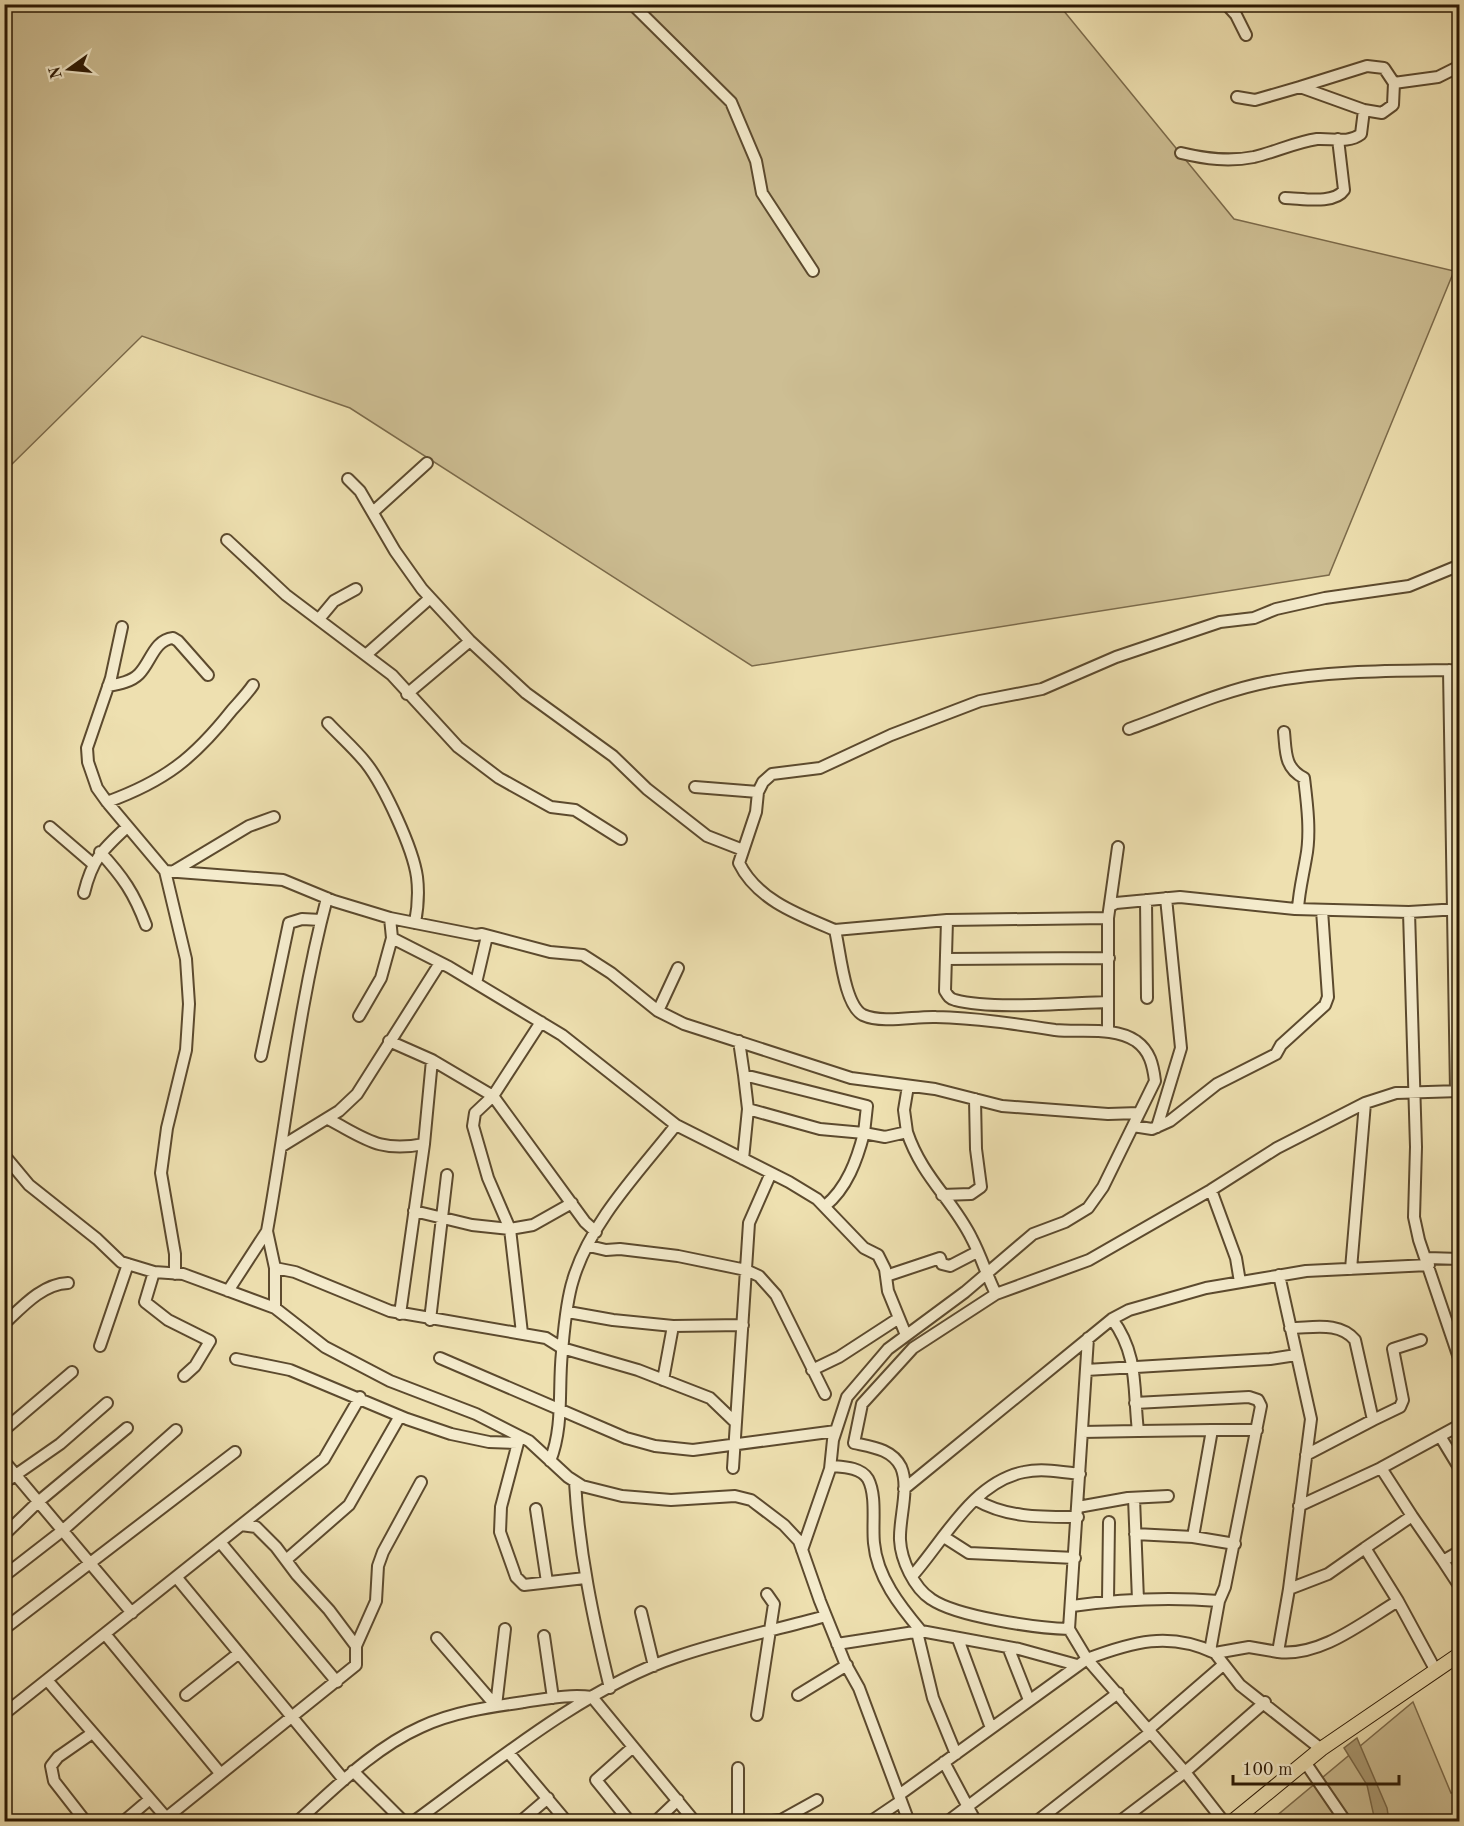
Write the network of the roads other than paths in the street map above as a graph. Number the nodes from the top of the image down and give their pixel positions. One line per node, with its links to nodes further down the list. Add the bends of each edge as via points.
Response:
1 (632, 4): 12 (street, via 731,102 756,161 762,193)
2 (1226, 4): 3 (street)
3 (1246, 35)
4 (1460, 66): 5 (street, via 1438,77)
5 (1394, 84): 6 (street, via 1384,68 1367,66); 8 (street, via 1389,110)
6 (1300, 87): 7 (street, via 1255,100); 8 (street)
7 (1237, 97)
8 (1364, 110): 9 (street, via 1361,134 1355,139)
9 (1338, 140): 10 (street, via 1315,140 1227,160); 11 (street, via 1344,190 1341,194 1329,199)
10 (1181, 153)
11 (1285, 198)
12 (813, 271)
13 (427, 463): 15 (street)
14 (348, 479): 15 (street)
15 (373, 512): 19 (street)
16 (227, 540): 20 (street, via 286,595)
17 (1460, 566): 33 (street, via 1409,586 1325,598 1254,618 1220,622 1116,657 1042,688 980,701 891,735 820,768 772,774)
18 (356, 589): 20 (street, via 334,601)
19 (429, 599): 22 (street); 23 (street)
20 (319, 619): 23 (street)
21 (122, 627): 27 (street)
22 (470, 641): 28 (street); 40 (street, via 526,693 613,756 647,789 707,836)
23 (367, 654): 28 (street)
24 (1454, 670): 30 (street, via 1359,673 1269,682); 50 (street)
25 (208, 675): 27 (street, via 173,638 160,642 138,675)
26 (253, 685): 34 (street, via 190,759 149,785)
27 (108, 686): 34 (street, via 87,748 97,788)
28 (407, 694): 38 (street, via 458,747 499,778 551,807 575,810)
29 (328, 723): 57 (street, via 365,761 395,818 417,874 419,901)
30 (1129, 729)
31 (1284, 732): 49 (street, via 1287,764 1304,778 1307,810 1307,856)
32 (695, 787): 33 (street)
33 (758, 792): 40 (street, via 756,812)
34 (107, 802): 37 (street)
35 (274, 817): 43 (street, via 249,826)
36 (50, 827): 42 (street)
37 (126, 828): 41 (street); 43 (street)
38 (621, 839)
39 (1118, 847): 48 (street)
40 (743, 850): 59 (street, via 739,863 746,877 766,895 794,913)
41 (100, 852): 42 (street); 58 (street, via 135,895)
42 (93, 864): 44 (street)
43 (169, 871): 45 (street, via 283,880); 118 (street, via 186,959 189,1004 186,1050 167,1128 161,1173 175,1254)
44 (84, 893)
45 (327, 898): 53 (street); 55 (street)
46 (1166, 898): 47 (street); 49 (street); 90 (street, via 1181,1048)
47 (1146, 900): 48 (street); 67 (street)
48 (1110, 906): 54 (street)
49 (1298, 909): 51 (street)
50 (1456, 909): 52 (street); 81 (street)
51 (1322, 910): 52 (street); 90 (street, via 1329,989 1325,1005 1276,1054 1217,1084 1170,1121)
52 (1409, 912): 82 (street)
53 (390, 918): 57 (street); 61 (street)
54 (1108, 918): 56 (street); 62 (street)
55 (321, 920): 77 (street, via 295,920 286,931); 94 (street)
56 (947, 920): 59 (street); 63 (street)
57 (415, 923): 60 (street)
58 (146, 925)
59 (836, 930): 73 (street, via 850,1001 862,1015)
60 (487, 936): 66 (street); 70 (street, via 550,952 583,955)
61 (392, 938): 64 (street); 71 (street, via 381,978)
62 (1109, 958): 63 (street); 68 (street)
63 (946, 959): 69 (street, via 945,992 949,997)
64 (440, 963): 66 (street); 75 (street)
65 (678, 968): 70 (street)
66 (476, 983): 72 (street)
67 (1147, 998)
68 (1108, 1002): 69 (street); 74 (street)
69 (1014, 1004): 73 (street)
70 (658, 1011): 76 (street, via 684,1024)
71 (359, 1016)
72 (541, 1022): 83 (street); 89 (street, via 618,1076)
73 (1014, 1023): 74 (street)
74 (1108, 1032): 87 (street, via 1137,1042 1153,1063 1155,1081)
75 (389, 1041): 78 (street); 88 (street, via 357,1094)
76 (739, 1041): 79 (street); 80 (street, via 851,1078)
77 (261, 1056)
78 (432, 1060): 83 (street); 93 (street)
79 (744, 1075): 86 (street); 92 (street, via 867,1106)
80 (908, 1086): 84 (street); 91 (street, via 904,1110)
81 (1458, 1091): 82 (street)
82 (1415, 1092): 85 (street, via 1396,1093); 111 (street, via 1414,1217)
83 (493, 1096): 101 (street); 105 (street, via 476,1113 473,1126 488,1178)
84 (975, 1099): 87 (street, via 1002,1106); 100 (street, via 981,1186 971,1194)
85 (1365, 1103): 99 (street, via 1277,1148); 114 (street)
86 (748, 1109): 92 (street, via 820,1129); 96 (street)
87 (1139, 1113): 90 (street)
88 (328, 1119): 93 (street, via 375,1144 401,1148); 94 (street)
89 (676, 1125): 96 (street); 107 (street)
90 (1146, 1127): 117 (street, via 1088,1208 1034,1234)
91 (907, 1132): 92 (street, via 885,1137); 100 (street)
92 (864, 1133): 102 (street, via 857,1160 837,1196)
93 (424, 1144): 103 (street)
94 (282, 1146): 106 (street)
95 (4, 1155): 112 (street, via 29,1185)
96 (743, 1159): 97 (street)
97 (771, 1173): 102 (street); 115 (street, via 749,1222)
98 (447, 1175): 104 (street)
99 (1211, 1190): 121 (street, via 1236,1258); 124 (street, via 1089,1260)
100 (942, 1195): 109 (street)
101 (572, 1203): 105 (street, via 533,1225); 107 (street)
102 (825, 1206): 120 (street, via 864,1248 878,1255)
103 (414, 1211): 104 (street); 127 (street)
104 (440, 1219): 105 (street); 130 (street)
105 (510, 1229): 135 (street)
106 (267, 1231): 113 (street); 123 (street)
107 (596, 1232): 108 (street)
108 (589, 1246): 115 (street, via 678,1256); 126 (street, via 573,1280)
109 (977, 1252): 117 (street); 120 (street, via 950,1266 942,1264 940,1258)
110 (1460, 1259): 111 (street)
111 (1428, 1262): 114 (street); 145 (street)
112 (128, 1264): 116 (street); 139 (street)
113 (275, 1268): 125 (street); 127 (street, via 295,1272)
114 (1351, 1269): 119 (street)
115 (746, 1270): 132 (street); 147 (street, via 759,1276 776,1296)
116 (154, 1272): 118 (street); 150 (street, via 145,1302 168,1320 210,1341)
117 (986, 1273): 124 (street); 136 (street)
118 (174, 1274): 123 (street)
119 (1279, 1275): 121 (street); 134 (street)
120 (886, 1276): 128 (street)
121 (1240, 1282): 129 (street, via 1128,1310)
122 (68, 1283): 131 (street, via 45,1289)
123 (228, 1291): 125 (street)
124 (996, 1294): 141 (street)
125 (275, 1308): 170 (street, via 334,1352 390,1381 476,1414)
126 (568, 1312): 133 (street); 140 (street)
127 (400, 1314): 130 (street)
128 (899, 1318): 136 (street); 147 (street)
129 (1112, 1319): 137 (street); 146 (street, via 1124,1334)
130 (430, 1320): 135 (street)
131 (4, 1324)
132 (743, 1325): 133 (street); 159 (street)
133 (673, 1326): 151 (street)
134 (1290, 1328): 142 (street); 158 (street, via 1331,1327 1349,1333 1355,1340)
135 (522, 1333): 140 (street, via 546,1338)
136 (904, 1337): 141 (street); 168 (street, via 888,1349 847,1398)
137 (1088, 1338): 148 (street); 185 (street)
138 (1421, 1340): 158 (street, via 1393,1349 1402,1400 1400,1407)
139 (100, 1346)
140 (562, 1348): 151 (street); 156 (street)
141 (913, 1348): 185 (street, via 862,1404 854,1443 886,1451 896,1459 902,1469)
142 (1296, 1355): 146 (street); 173 (street, via 1311,1419)
143 (440, 1358): 156 (street)
144 (236, 1359): 153 (street, via 290,1370)
145 (1460, 1361)
146 (1135, 1369): 148 (street); 155 (street)
147 (812, 1370): 152 (street)
148 (1086, 1370): 167 (street)
149 (72, 1372): 162 (street)
150 (184, 1376)
151 (663, 1380): 159 (street, via 710,1398)
152 (825, 1394)
153 (360, 1397): 157 (street); 195 (street, via 324,1459)
154 (107, 1403): 180 (street, via 60,1444)
155 (1134, 1403): 165 (street, via 1249,1397 1261,1406); 166 (street)
156 (560, 1407): 171 (street, via 626,1438 655,1446 693,1450); 175 (street, via 556,1446)
157 (400, 1416): 170 (street, via 489,1442); 207 (street, via 349,1505)
158 (1373, 1420): 173 (street)
159 (735, 1422): 171 (street)
160 (1460, 1425): 169 (street)
161 (127, 1428): 189 (street)
162 (4, 1430)
163 (176, 1430): 196 (street)
164 (1212, 1430): 165 (street); 166 (street); 200 (street)
165 (1257, 1430): 202 (street)
166 (1138, 1431): 167 (street)
167 (1082, 1432): 181 (street)
168 (835, 1436): 171 (street); 176 (street)
169 (1440, 1436): 178 (street); 179 (street)
170 (519, 1440): 175 (street, via 530,1441); 214 (street, via 501,1507 500,1532 516,1577 524,1585)
171 (735, 1444): 177 (street)
172 (235, 1452): 209 (street)
173 (1306, 1455): 190 (street)
174 (4, 1461): 180 (street)
175 (550, 1461): 183 (street)
176 (831, 1465): 204 (street); 229 (street, via 848,1467 869,1480 874,1546 881,1571 897,1602)
177 (733, 1468)
178 (1381, 1468): 190 (street); 193 (street)
179 (1460, 1469)
180 (16, 1474): 184 (street); 189 (street)
181 (1080, 1474): 188 (street, via 1023,1472); 192 (street)
182 (421, 1482): 236 (street, via 381,1559 375,1583 376,1601)
183 (575, 1482): 204 (street, via 622,1496 671,1500 735,1496 752,1500 784,1525); 213 (street)
184 (4, 1483)
185 (904, 1489): 210 (street, via 899,1528 901,1551)
186 (1168, 1496): 187 (street)
187 (1134, 1498): 192 (street); 197 (street)
188 (976, 1500): 192 (street, via 1006,1513); 199 (street)
189 (38, 1502): 196 (street); 198 (street)
190 (1299, 1506): 216 (street)
191 (536, 1509): 214 (street)
192 (1078, 1512): 206 (street)
193 (1412, 1516): 203 (street); 208 (street)
194 (1109, 1522): 219 (street)
195 (240, 1525): 201 (street); 207 (street, via 256,1527)
196 (62, 1531): 209 (street); 211 (street)
197 (1135, 1533): 200 (street); 218 (street)
198 (4, 1535)
199 (944, 1537): 206 (street, via 969,1553); 210 (street)
200 (1193, 1537): 202 (street)
201 (220, 1542): 212 (street); 249 (street)
202 (1235, 1544): 220 (street)
203 (1365, 1548): 216 (street, via 1328,1574); 221 (street)
204 (802, 1550): 225 (street)
205 (1460, 1551): 208 (street)
206 (1075, 1558): 222 (street)
207 (286, 1560): 236 (street)
208 (1443, 1561): 215 (street)
209 (89, 1564): 224 (street); 226 (street)
210 (913, 1575): 230 (street, via 919,1590 932,1601 962,1612)
211 (4, 1576)
212 (177, 1578): 224 (street); 240 (street)
213 (585, 1578): 214 (street); 250 (street)
214 (547, 1582)
215 (1460, 1587)
216 (1289, 1589): 239 (street)
217 (767, 1594): 228 (street, via 774,1604)
218 (1138, 1600): 219 (street); 220 (street)
219 (1108, 1601): 222 (street)
220 (1220, 1601): 238 (street)
221 (1398, 1601): 239 (street, via 1318,1648 1290,1654); 247 (street)
222 (1072, 1606): 230 (street)
223 (641, 1612): 246 (street)
224 (132, 1613): 231 (street)
225 (826, 1616): 228 (street); 235 (street)
226 (4, 1629)
227 (505, 1629): 258 (street)
228 (771, 1631): 246 (street); 260 (street)
229 (919, 1631): 234 (street); 235 (street); 268 (street, via 933,1698)
230 (1071, 1633): 242 (street)
231 (105, 1634): 248 (street); 274 (street)
232 (544, 1636): 255 (street)
233 (437, 1638): 258 (street)
234 (958, 1639): 237 (street); 262 (street)
235 (837, 1644): 243 (street)
236 (356, 1646): 249 (street, via 356,1665)
237 (1008, 1647): 244 (street); 256 (street)
238 (1212, 1652): 239 (street, via 1249,1647); 242 (street, via 1198,1645 1159,1639); 245 (street)
239 (1278, 1652)
240 (239, 1653): 252 (street); 261 (street)
241 (1460, 1654): 247 (main road)
242 (1085, 1656): 244 (street); 251 (street)
243 (847, 1665): 253 (street); 277 (street, via 860,1689)
244 (1077, 1665): 256 (street)
245 (1223, 1665): 257 (street, via 1240,1685); 263 (street)
246 (654, 1666): 250 (street)
247 (1436, 1671): 266 (main road)
248 (47, 1680): 259 (street); 264 (street)
249 (337, 1682): 261 (street)
250 (610, 1688): 254 (street)
251 (1118, 1692): 263 (street); 281 (street)
252 (186, 1695)
253 (798, 1695)
254 (592, 1697): 255 (street); 265 (street); 267 (street)
255 (553, 1698): 258 (street)
256 (1029, 1700): 262 (street)
257 (1265, 1702): 266 (street); 273 (street)
258 (496, 1706): 272 (street, via 421,1727)
259 (4, 1713)
260 (757, 1715)
261 (293, 1716): 274 (street); 275 (street)
262 (991, 1728): 268 (street)
263 (1150, 1730): 273 (street); 299 (street)
264 (91, 1734): 278 (street); 283 (street, via 51,1766 54,1781)
265 (633, 1747): 279 (street); 290 (street, via 596,1780)
266 (1325, 1747): 270 (main road)
267 (508, 1752): 276 (street); 287 (street)
268 (956, 1754): 269 (street)
269 (944, 1762): 277 (street); 281 (street)
270 (1305, 1762): 302 (main road); 303 (street)
271 (738, 1768): 293 (street)
272 (353, 1771): 275 (street); 286 (street)
273 (1185, 1772): 300 (street); 301 (street)
274 (220, 1773): 282 (street)
275 (344, 1780): 285 (street)
276 (548, 1798): 288 (street); 289 (street)
277 (900, 1798): 295 (street); 296 (street)
278 (150, 1799): 282 (street); 284 (street)
279 (678, 1800): 291 (street); 292 (street)
280 (817, 1800): 294 (street, via 781,1820)
281 (969, 1806): 297 (street); 298 (street)
282 (168, 1820)
283 (86, 1821)
284 (123, 1821)
285 (297, 1821)
286 (404, 1821)
287 (413, 1821)
288 (520, 1821)
289 (567, 1821)
290 (630, 1821)
291 (655, 1821)
292 (695, 1821)
293 (738, 1821)
294 (762, 1821)
295 (870, 1821)
296 (909, 1821)
297 (947, 1821)
298 (976, 1821)
299 (1036, 1821)
300 (1119, 1821)
301 (1224, 1821)
302 (1232, 1821)
303 (1346, 1821)

